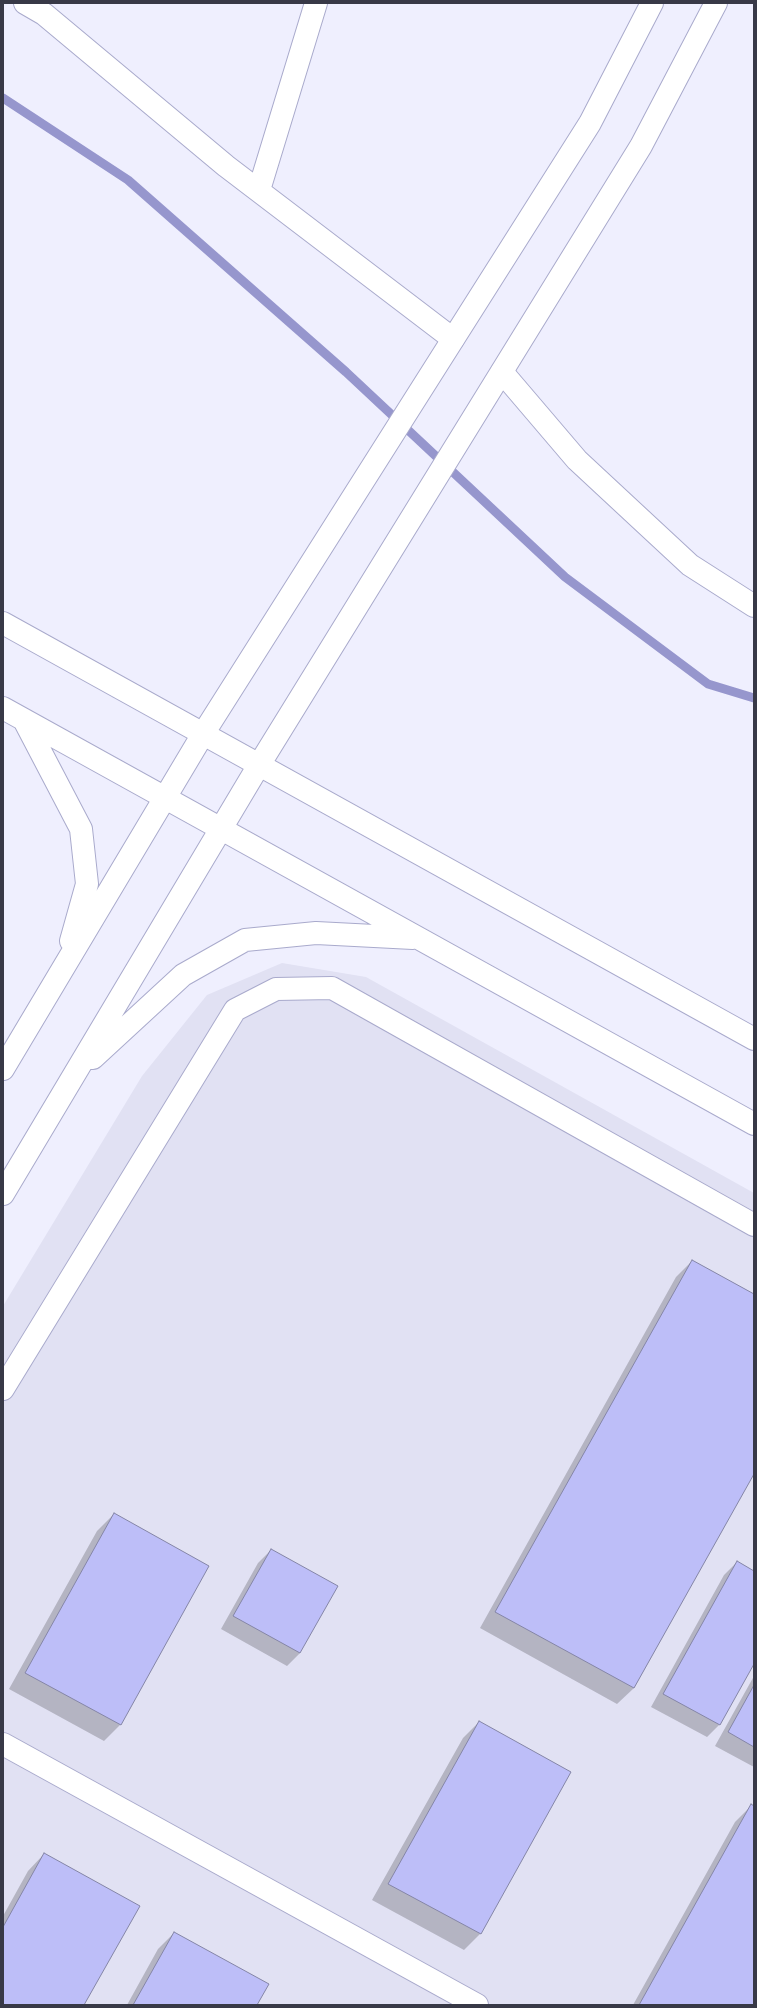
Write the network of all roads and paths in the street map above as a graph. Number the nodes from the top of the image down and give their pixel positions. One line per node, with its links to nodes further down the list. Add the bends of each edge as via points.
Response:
1 (25, 3): 5 (street, via 44,14 226,166)
2 (316, 3): 5 (street)
3 (652, 3): 6 (street, via 590,123)
4 (716, 3): 7 (street, via 641,146)
5 (259, 190): 6 (street)
6 (453, 339): 12 (street)
7 (502, 372): 8 (street, via 577,460 648,526 690,565); 13 (street)
8 (754, 606)
9 (3, 623): 12 (street)
10 (3, 708): 11 (street)
11 (24, 720): 14 (street); 17 (street, via 81,829 87,884)
12 (203, 734): 13 (street); 14 (street)
13 (259, 765): 15 (street); 18 (street)
14 (165, 798): 15 (street); 17 (street)
15 (221, 829): 16 (street); 20 (street)
16 (418, 938): 20 (street, via 316,933 245,940 183,975); 21 (street)
17 (64, 967): 19 (street)
18 (754, 1039)
19 (3, 1069)
20 (75, 1075): 22 (street)
21 (754, 1124)
22 (3, 1194)
23 (754, 1226): 24 (street, via 332,988 276,989 235,1010)
24 (3, 1389)
25 (3, 1744): 26 (street)
26 (477, 2005)

